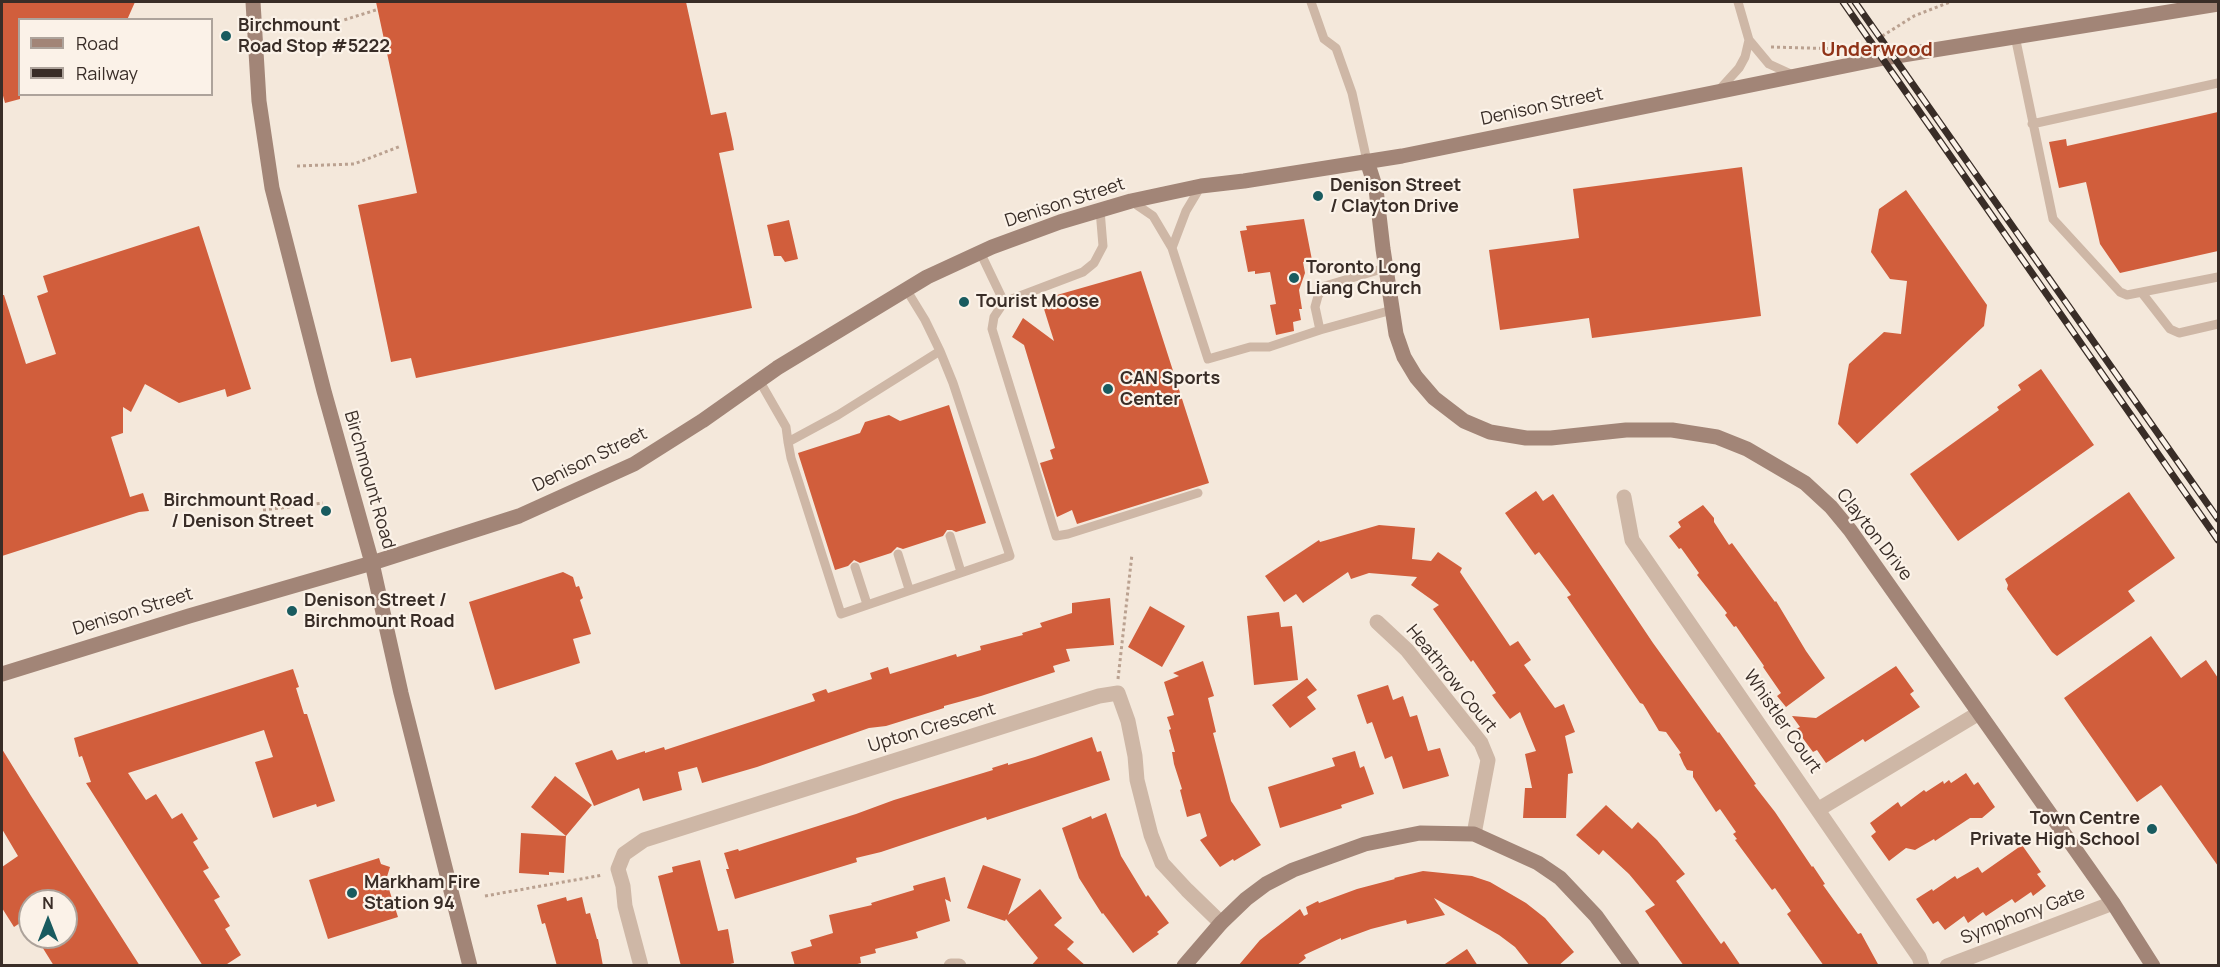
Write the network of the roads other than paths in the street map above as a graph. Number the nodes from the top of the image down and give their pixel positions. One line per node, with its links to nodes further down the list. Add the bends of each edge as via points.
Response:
1 (253, 2): 32 (main road, Birchmount Road, via 259,101 272,188)
2 (1311, 2): 11 (lane, via 1324,39 1336,48 1352,93)
3 (1738, 2): 6 (lane)
4 (2218, 4): 5 (main road, Denison Street)
5 (2015, 36): 7 (main road, Denison Street); 10 (lane)
6 (1749, 40): 7 (lane, via 1769,64); 9 (lane, via 1739,68)
7 (1793, 75): 9 (main road, Denison Street)
8 (2218, 83): 10 (lane)
9 (1720, 90): 11 (main road, Denison Street)
10 (2032, 124): 20 (lane, via 2053,219 2120,292)
11 (1367, 161): 12 (main road, Denison Street); 17 (main road, Clayton Drive, via 1376,189)
12 (1201, 186): 13 (main road, Denison Street); 15 (lane, via 1186,211)
13 (1131, 201): 14 (main road, Denison Street); 15 (lane, via 1153,216)
14 (1100, 210): 16 (main road, Denison Street); 21 (lane, via 1103,246 1094,263 1083,272)
15 (1173, 248): 24 (lane, via 1208,358 1250,347 1269,347)
16 (980, 252): 19 (main road, Denison Street); 21 (lane)
17 (1385, 268): 22 (main road, Clayton Drive); 24 (lane, via 1325,286 1315,307)
18 (2218, 277): 20 (lane)
19 (906, 289): 25 (lane); 26 (main road, Denison Street)
20 (2142, 293): 23 (lane, via 2170,329 2179,333)
21 (1004, 302): 28 (lane, via 994,316 992,329 1056,536)
22 (1392, 310): 24 (lane); 39 (main road, Clayton Drive, via 1404,357 1416,377 1441,404 1464,421 1490,432 1551,438 1626,430 1672,430 1717,437 1747,449 1805,483 1850,530)
23 (2218, 324)
24 (1320, 330)
25 (940, 351): 27 (lane); 34 (lane, via 1010,556)
26 (759, 381): 27 (lane, via 786,427); 32 (main road, Denison Street, via 634,464 519,516)
27 (788, 442): 36 (lane, via 841,614)
28 (1198, 492)
29 (1624, 497): 40 (street, Whistler Court, via 1632,540)
30 (950, 536): 34 (lane)
31 (898, 554): 35 (lane)
32 (372, 563): 38 (main road, Denison Street); 44 (main road, Birchmount Road)
33 (855, 567): 36 (lane)
34 (962, 572): 35 (lane)
35 (909, 589): 36 (lane)
36 (867, 604)
37 (1377, 622): 41 (street, Heathrow Court, via 1407,650 1481,743 1488,760)
38 (2, 674)
39 (1979, 713): 40 (street); 42 (main road, Clayton Drive)
40 (1819, 809): 50 (street, Whistler Court)
41 (1474, 834): 43 (main road, via 1420,833 1355,848 1266,884); 49 (main road, via 1538,863 1560,878 1596,916)
42 (2113, 903): 51 (street, Symphony Gate); 52 (main road, Clayton Drive)
43 (1221, 923): 45 (street, Upton Crescent, via 1162,863 1151,835 1128,721 1118,693 644,840 624,854 618,869); 48 (main road)
44 (470, 966)
45 (642, 966)
46 (951, 966): 47 (street)
47 (959, 966)
48 (1184, 966)
49 (1632, 966)
50 (1922, 966)
51 (1947, 966)
52 (2153, 966)

